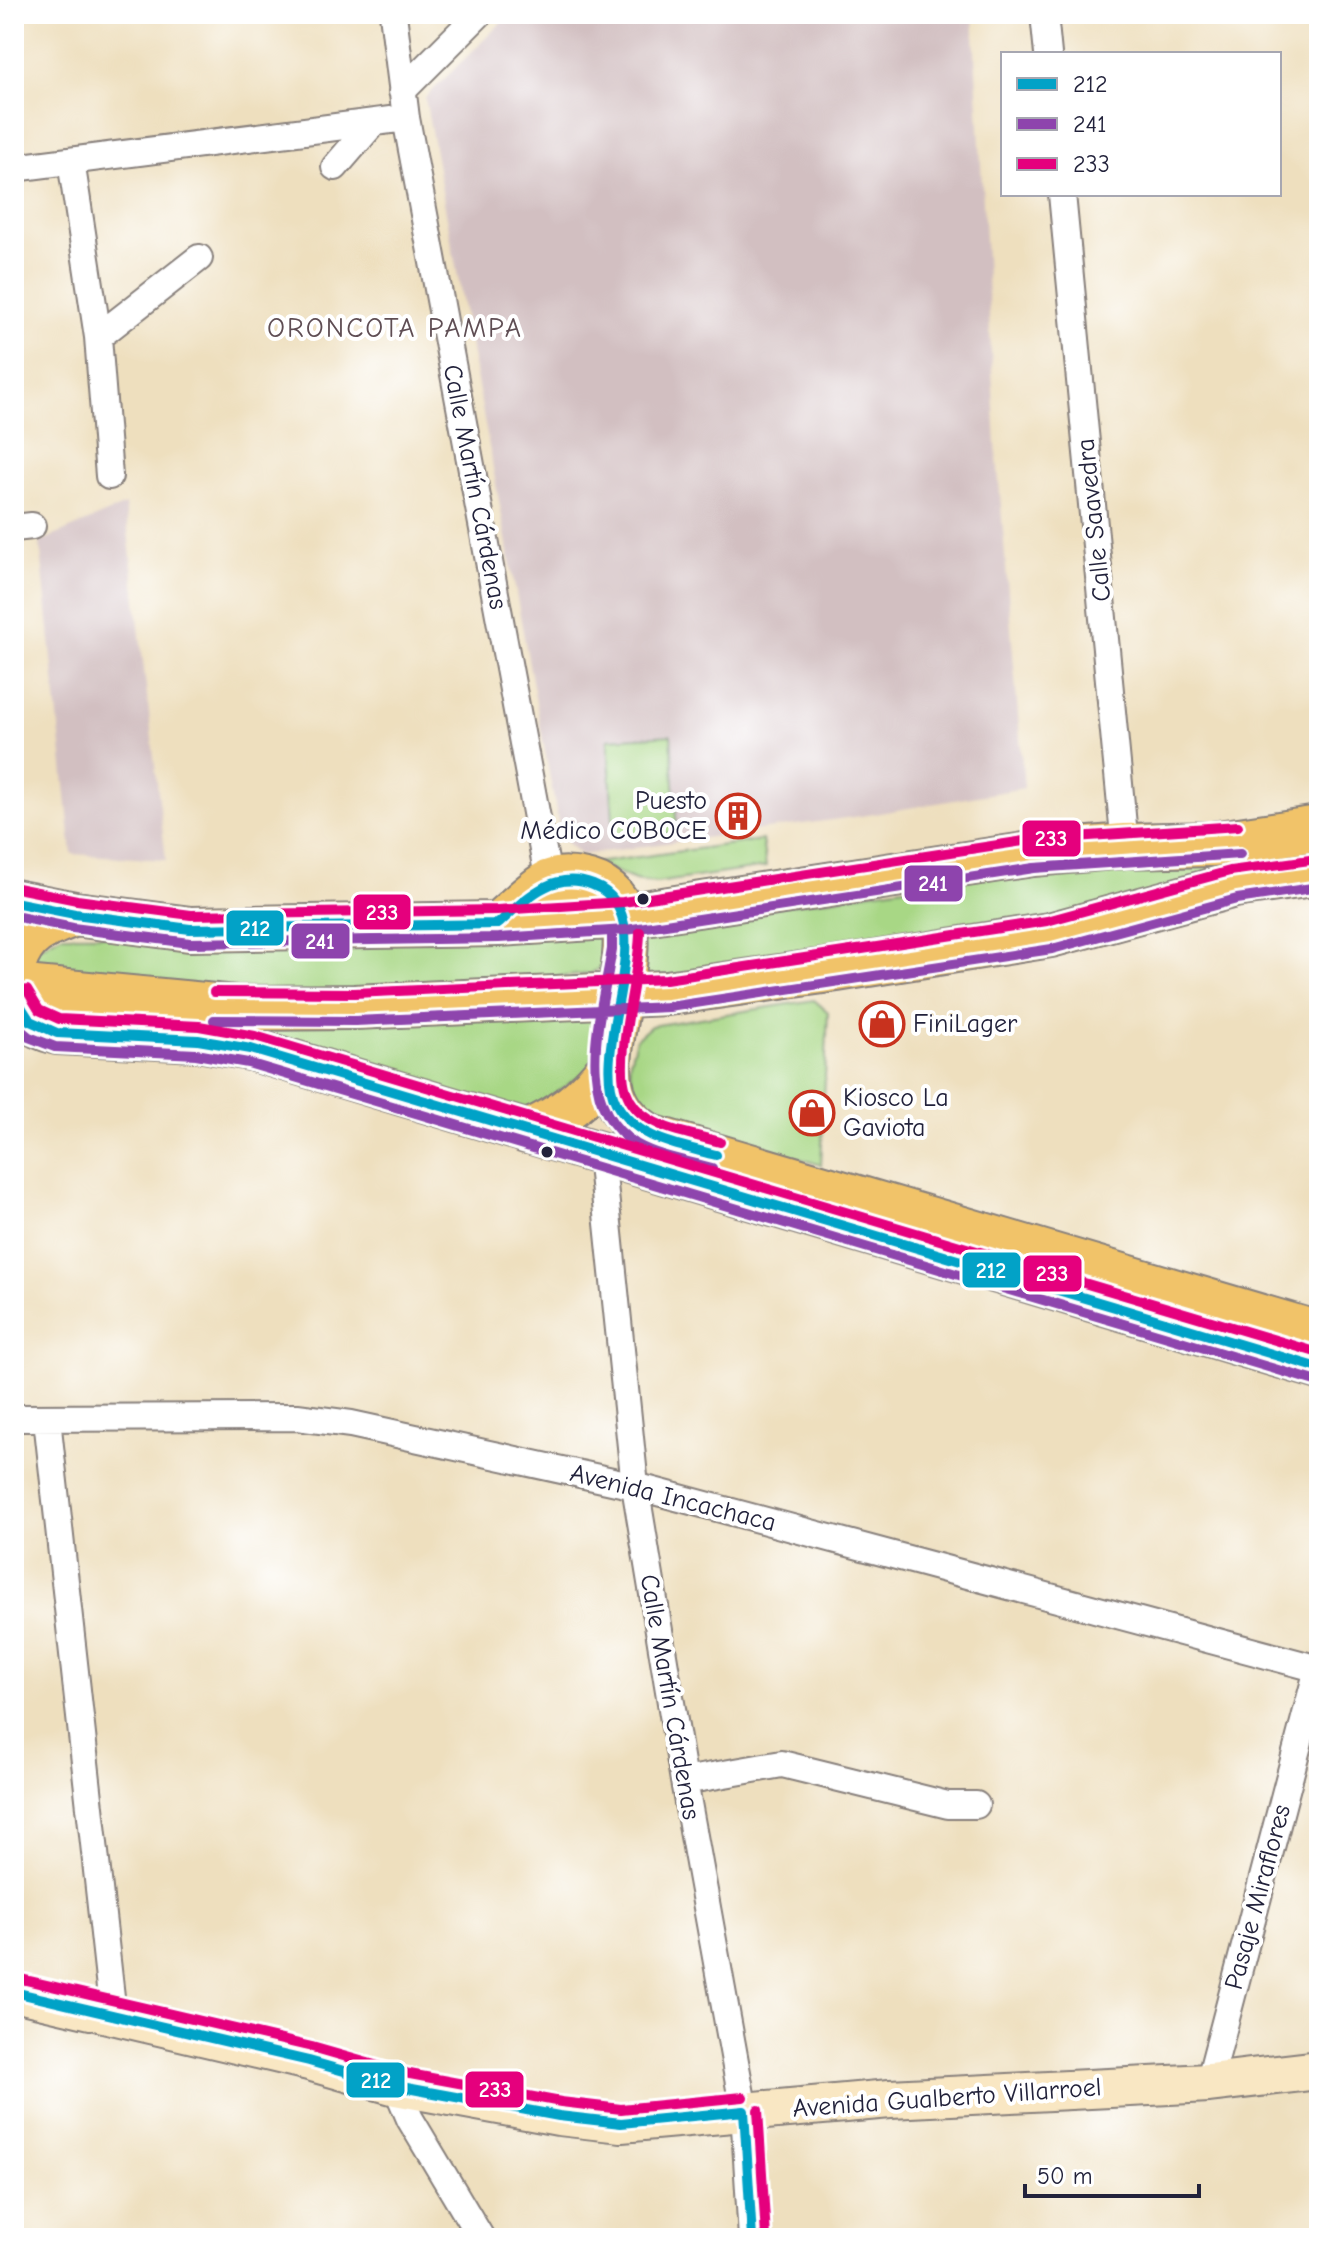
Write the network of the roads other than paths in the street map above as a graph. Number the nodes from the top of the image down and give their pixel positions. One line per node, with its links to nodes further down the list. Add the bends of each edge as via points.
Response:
1 (393, 14): 5 (street, Calle Martín Cárdenas)
2 (479, 14): 5 (street)
3 (1044, 14): 4 (street)
4 (1048, 52)
5 (402, 91): 6 (street, Calle Martín Cárdenas)
6 (406, 118): 7 (street); 18 (street, Calle Martín Cárdenas)
7 (373, 123): 8 (street); 9 (street)
8 (71, 161): 10 (street); 13 (street)
9 (335, 167)
10 (14, 168)
11 (1062, 196): 16 (street, Calle Saavedra)
12 (199, 258): 13 (street)
13 (98, 337): 14 (street)
14 (109, 476)
15 (1319, 828): 16 (highway, via 1212,844)
16 (1125, 846): 21 (highway, via 1032,854)
17 (1319, 873): 26 (highway, via 1234,885 1050,935 806,974)
18 (549, 882): 21 (highway, via 599,886); 22 (highway)
19 (14, 902): 20 (highway)
20 (75, 914): 22 (highway, via 190,929); 23 (highway, via 29,935)
21 (624, 916): 22 (highway); 26 (highway)
22 (498, 924)
23 (14, 964)
24 (14, 987): 26 (highway, via 236,1008)
25 (14, 996): 28 (main road, via 37,1028 251,1049)
26 (620, 996): 27 (main road)
27 (609, 1067): 28 (main road, via 569,1110); 30 (main road, via 619,1108 651,1136)
28 (526, 1132): 29 (main road)
29 (601, 1155): 31 (main road); 34 (street, Calle Martín Cárdenas)
30 (1319, 1333)
31 (1319, 1368)
32 (14, 1418): 33 (street, Avenida Incachaca)
33 (47, 1419): 34 (street, Avenida Incachaca, via 297,1417); 39 (street)
34 (635, 1486): 35 (street, Avenida Incachaca); 36 (street, Calle Martín Cárdenas)
35 (1319, 1667): 41 (street, Pasaje Miraflores)
36 (684, 1781): 37 (street, via 782,1764 948,1805); 43 (street, Calle Martín Cárdenas)
37 (976, 1805)
38 (14, 1992): 39 (main road, Avenida Gualberto Villarroel)
39 (113, 2015): 42 (main road, Avenida Gualberto Villarroel)
40 (1319, 2070): 41 (main road, Avenida Gualberto Villarroel)
41 (1209, 2083): 43 (main road, Avenida Gualberto Villarroel)
42 (396, 2086): 43 (main road, Avenida Gualberto Villarroel, via 621,2123); 44 (street)
43 (744, 2111): 45 (street, Calle Martín Cárdenas)
44 (481, 2238)
45 (752, 2238)

